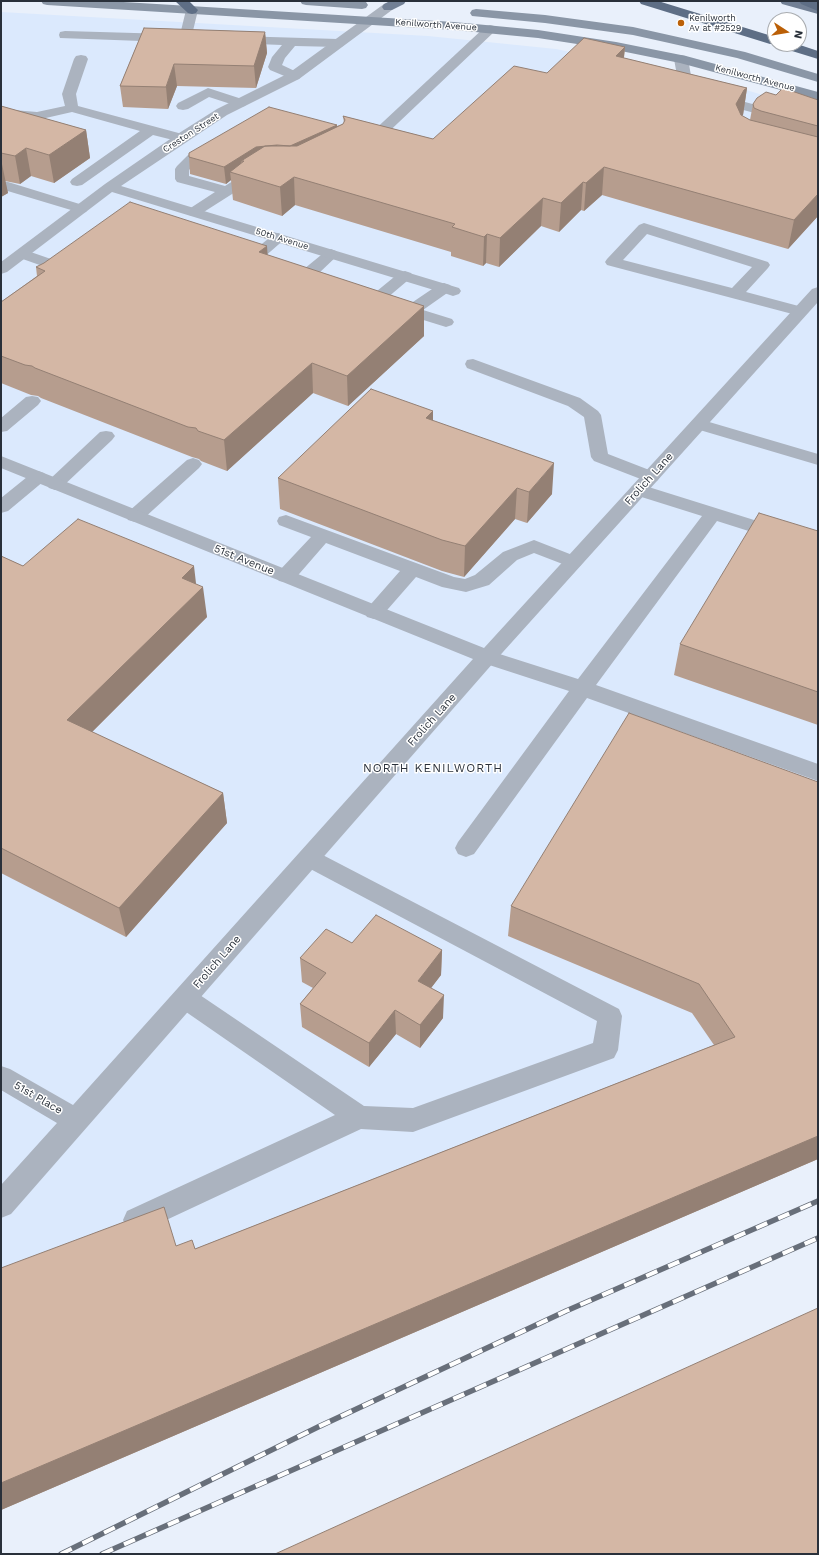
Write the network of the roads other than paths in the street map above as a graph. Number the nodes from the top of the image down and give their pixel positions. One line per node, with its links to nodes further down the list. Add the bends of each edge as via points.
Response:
1 (47, 1): 9 (main road, Kenilworth Avenue)
2 (181, 1): 9 (highway)
3 (306, 1): 7 (main road, Kenilworth Avenue)
4 (645, 1): 16 (highway)
5 (786, 1): 8 (main road)
6 (805, 1): 8 (highway)
7 (399, 6): 11 (street, Creston Street)
8 (818, 8)
9 (192, 10): 11 (main road, Kenilworth Avenue); 14 (street)
10 (461, 12): 27 (main road, Kenilworth Avenue, via 545,19 633,31 726,51)
11 (369, 21): 12 (main road, Kenilworth Avenue); 20 (street, Creston Street)
12 (490, 29): 18 (main road, Kenilworth Avenue); 39 (street)
13 (64, 35): 14 (street)
14 (185, 39): 15 (street)
15 (200, 39)
16 (767, 39)
17 (223, 40): 19 (street)
18 (587, 41): 21 (street); 25 (main road, Kenilworth Avenue)
19 (290, 42): 20 (street); 26 (street, via 274,68)
20 (338, 43): 26 (street, Creston Street)
21 (576, 51)
22 (807, 51): 23 (highway)
23 (818, 55)
24 (81, 59): 33 (street, via 70,94)
25 (681, 59): 28 (main road, Kenilworth Avenue); 34 (street, via 685,81 693,90)
26 (294, 76): 29 (street, Creston Street)
27 (818, 78)
28 (818, 96): 30 (street)
29 (240, 103): 31 (street, via 208,92); 38 (street, Creston Street)
30 (790, 103)
31 (183, 106)
32 (776, 107): 34 (street)
33 (72, 108): 35 (street, via 37,116); 37 (street)
34 (762, 111): 36 (street)
35 (1, 113)
36 (746, 121)
37 (150, 130): 38 (street); 42 (street)
38 (181, 138): 44 (street, Creston Street)
39 (374, 138)
40 (195, 156): 45 (street, via 182,169 182,178)
41 (271, 168): 45 (street, via 263,168)
42 (77, 182)
43 (3, 185): 46 (street)
44 (110, 187): 46 (street, Creston Street); 47 (street, 50th Avenue)
45 (227, 191): 47 (street)
46 (81, 209): 51 (street, Creston Street)
47 (197, 213): 48 (street); 49 (street, 50th Avenue)
48 (186, 226)
49 (278, 238): 50 (street, via 258,255 247,257); 52 (street, 50th Avenue)
50 (226, 250)
51 (22, 254): 53 (street, Creston Street); 55 (street, via 74,265)
52 (331, 254): 54 (street, 50th Avenue); 54 (street, via 310,272 311,278 367,296 381,295)
53 (1, 269)
54 (405, 276): 59 (street, 50th Avenue, via 449,289 410,311)
55 (55, 279)
56 (735, 294): 56 (street, via 674,278 613,262 644,228 762,265); 58 (street)
57 (817, 295): 58 (street, Frolich Lane)
58 (800, 312): 62 (street, Frolich Lane)
59 (446, 322)
60 (473, 364): 69 (street, via 574,402 592,415 600,457)
61 (32, 401): 63 (street)
62 (699, 424): 65 (street); 69 (street, Frolich Lane)
63 (1, 427)
64 (106, 436): 68 (street)
65 (818, 460)
66 (1, 462): 68 (street, 51st Avenue)
67 (193, 464): 72 (street)
68 (46, 480): 70 (street); 72 (street, 51st Avenue)
69 (645, 484): 71 (street); 76 (street, Frolich Lane)
70 (1, 507)
71 (713, 514): 75 (street); 81 (street)
72 (135, 516): 78 (street, 51st Avenue)
73 (286, 521): 74 (street)
74 (323, 535): 77 (street); 78 (street)
75 (818, 547)
76 (573, 562): 77 (street, via 534,546 510,556 482,580 466,586); 80 (street, Frolich Lane)
77 (413, 568): 79 (street)
78 (286, 576): 79 (street, 51st Avenue)
79 (374, 612): 80 (street, 51st Avenue)
80 (487, 657): 81 (street, 51st Avenue); 84 (street, Frolich Lane)
81 (582, 688): 82 (street, 51st Avenue); 83 (street)
82 (818, 773)
83 (466, 848)
84 (309, 858): 85 (street, Frolich Lane); 87 (street, via 610,1016 605,1050 413,1120)
85 (185, 998): 87 (street); 88 (street, Frolich Lane)
86 (1, 1076): 88 (street, 51st Place)
87 (359, 1117): 90 (street)
88 (76, 1120): 89 (street, Frolich Lane)
89 (1, 1205)
90 (116, 1229)

